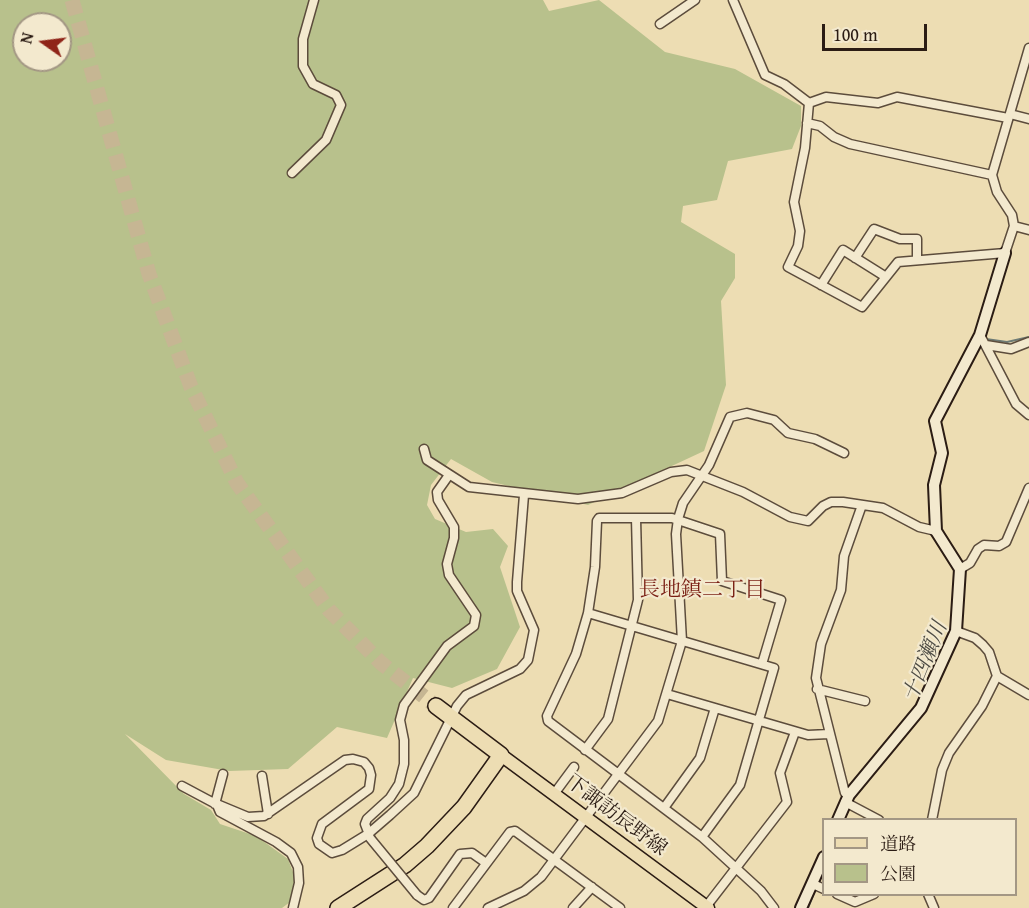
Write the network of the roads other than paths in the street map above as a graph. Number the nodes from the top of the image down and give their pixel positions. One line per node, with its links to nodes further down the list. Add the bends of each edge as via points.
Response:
1 (314, 0): 10 (street, via 303,39 303,66 313,84 336,95 341,105 326,140)
2 (695, 0): 4 (street)
3 (733, 0): 6 (street, via 765,75)
4 (660, 24)
5 (1029, 48): 7 (street)
6 (809, 103): 7 (street, via 826,97 878,103 897,97); 9 (street)
7 (1009, 116): 8 (street); 11 (street)
8 (1029, 119)
9 (807, 123): 11 (street, via 820,126 850,144); 18 (street, via 794,202 800,231 788,267)
10 (292, 173)
11 (992, 176): 12 (street)
12 (1014, 226): 13 (street); 14 (street)
13 (1029, 230)
14 (1005, 253): 16 (street); 19 (street)
15 (855, 258): 16 (street, via 874,229 900,239 917,239); 17 (street); 18 (street, via 843,250)
16 (917, 259): 17 (street, via 898,262)
17 (886, 277): 18 (street, via 862,307)
18 (821, 285)
19 (980, 335): 21 (street); 32 (street, via 935,420 942,447 934,485)
20 (1029, 342): 21 (street, via 1011,349)
21 (986, 345): 22 (street, via 1016,404)
22 (1029, 415)
23 (424, 449): 25 (street, via 427,460)
24 (844, 453): 26 (street, via 815,439 788,433 774,420 742,413 730,417 709,465)
25 (449, 475): 28 (street, via 469,487); 66 (street, via 437,492 454,527 447,564 449,575 476,615 474,626 447,646 404,705 400,720 404,764 399,784 367,819)
26 (700, 476): 28 (street, via 687,470 671,472 603,497 559,499); 29 (street, via 800,519 808,520 831,502); 31 (street, via 682,504)
27 (1029, 488): 33 (street, via 1006,543 984,545)
28 (524, 495): 46 (street, via 517,591 534,630 528,660 520,669 466,695)
29 (862, 505): 32 (street, via 883,508 919,527); 40 (street, via 844,556 841,590 821,644)
30 (636, 518): 31 (street); 34 (street, via 597,521); 35 (street, via 639,600)
31 (678, 519): 37 (street); 38 (street, via 720,534 722,581 781,600)
32 (936, 531): 33 (street)
33 (960, 569): 36 (street)
34 (588, 613): 35 (street); 50 (street, via 576,654 547,716 548,721)
35 (633, 626): 37 (street); 50 (street, via 608,719)
36 (956, 631): 39 (street, via 983,645); 58 (street, via 921,708)
37 (682, 641): 38 (street); 41 (street)
38 (762, 664): 47 (street, via 774,668)
39 (997, 676): 42 (street); 65 (street, via 982,706 949,753)
40 (817, 689): 43 (street); 49 (street)
41 (668, 694): 45 (street); 54 (street, via 658,721)
42 (1029, 695)
43 (865, 701)
44 (436, 706): 46 (highway)
45 (715, 708): 47 (street); 60 (street, via 700,758)
46 (452, 718): 51 (highway); 66 (street, via 414,793)
47 (759, 721): 48 (street); 67 (street, via 740,785)
48 (795, 732): 49 (street); 71 (street, via 780,773 787,802)
49 (829, 734): 58 (street)
50 (585, 750): 54 (street)
51 (500, 754): 57 (main road, 下諏訪辰野線); 79 (highway, via 402,866)
52 (574, 767): 57 (street)
53 (223, 774): 59 (street)
54 (618, 775): 60 (street); 62 (street)
55 (262, 776): 61 (street)
56 (182, 786): 59 (street)
57 (554, 794): 62 (main road, 下諏訪辰野線)
58 (847, 799): 63 (street); 64 (street)
59 (216, 804): 61 (street, via 248,817); 78 (street, via 220,812 291,853 298,867 299,883)
60 (664, 808): 67 (street)
61 (268, 814): 66 (street, via 345,760 353,759 369,768 369,789 322,824 317,838 332,853)
62 (586, 818): 68 (street); 84 (main road, 下諏訪辰野線)
63 (838, 818)
64 (877, 818)
65 (932, 818)
66 (369, 836): 69 (street, bridge, via 424,900 460,854 472,853)
67 (702, 837): 71 (street)
68 (555, 860): 69 (street, via 510,831); 72 (street); 76 (street, via 541,878)
69 (486, 863): 80 (street)
70 (822, 867): 73 (street)
71 (735, 869): 84 (street); 85 (street)
72 (592, 887): 82 (street); 83 (street)
73 (818, 887): 86 (street)
74 (840, 896): 77 (street)
75 (871, 896): 77 (street)
76 (509, 904): 81 (street)
77 (855, 905)
78 (293, 908)
79 (338, 908)
80 (453, 908)
81 (488, 908)
82 (573, 908)
83 (620, 908)
84 (706, 908)
85 (774, 908)
86 (801, 908)

